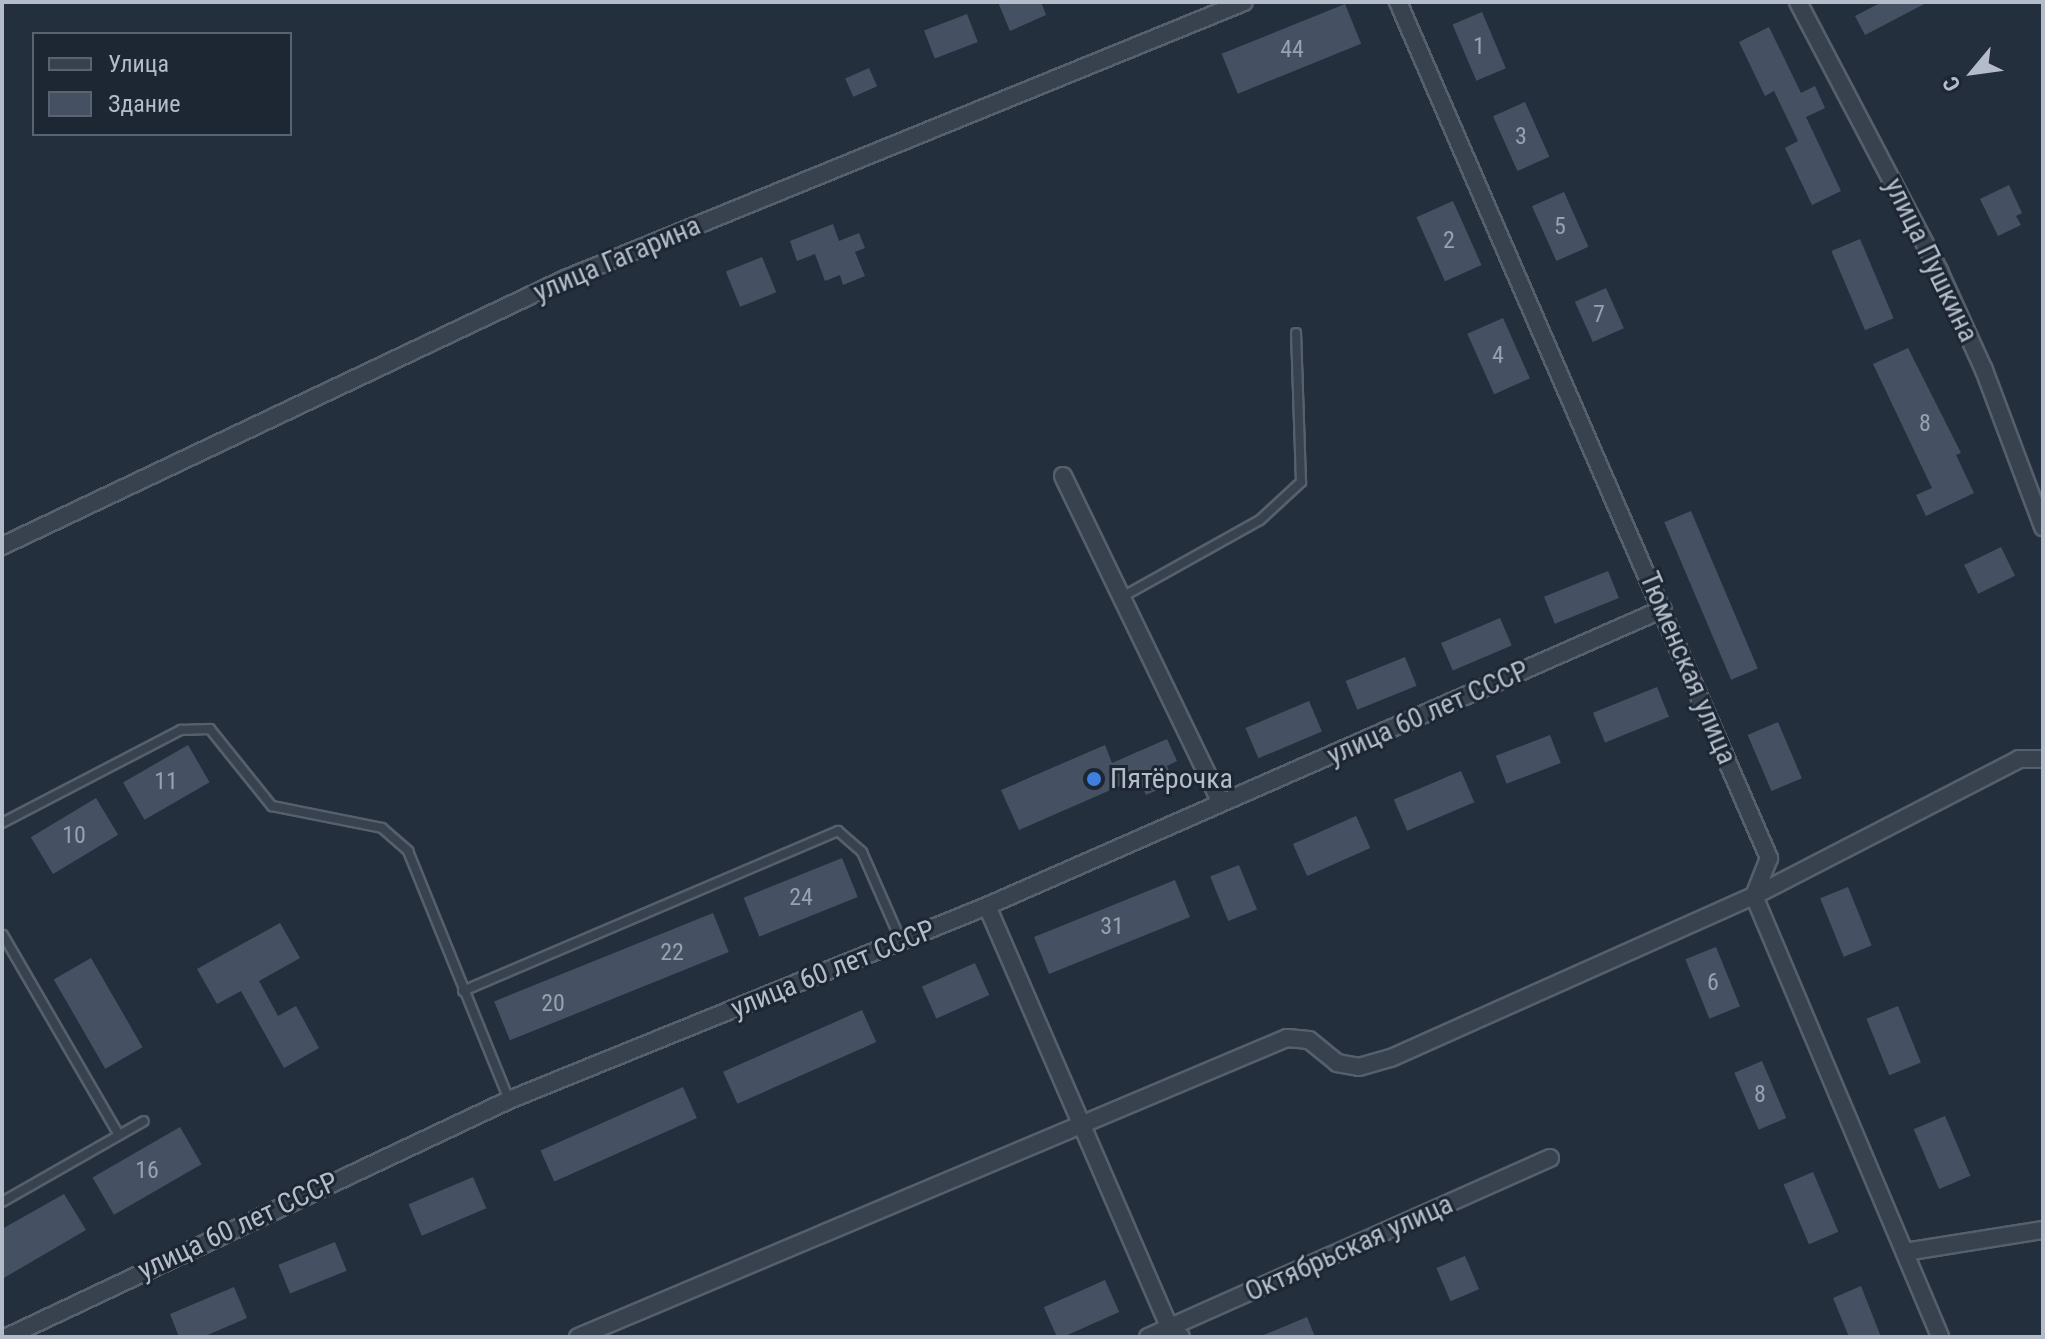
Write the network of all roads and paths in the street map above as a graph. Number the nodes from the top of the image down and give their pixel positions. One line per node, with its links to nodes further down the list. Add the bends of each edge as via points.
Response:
1 (1244, 2): 7 (street, улица Гагарина, via 565,279)
2 (1398, 2): 9 (street, Тюменская улица)
3 (1798, 2): 6 (street, улица Пушкина, via 1939,271 1984,370)
4 (1296, 333): 8 (lane, via 1301,482 1260,520)
5 (1063, 476): 8 (street)
6 (2043, 527)
7 (2, 546)
8 (1121, 597): 11 (street)
9 (1663, 609): 11 (street, улица 60 лет СССР); 13 (street, Тюменская улица, via 1769,858)
10 (2043, 759): 13 (street, via 2019,759 1959,787)
11 (1221, 803): 14 (street, улица 60 лет СССР)
12 (2, 823): 17 (lane, via 181,730 202,726 272,806 284,812 355,819 395,837 408,851)
13 (1754, 896): 20 (street, via 1391,1058 1359,1067 1337,1063 1309,1040 1287,1038); 25 (street)
14 (987, 906): 16 (street, улица 60 лет СССР); 20 (street)
15 (3, 935): 21 (lane)
16 (901, 941): 17 (lane, via 862,852 838,831); 18 (street, улица 60 лет СССР)
17 (463, 991): 18 (lane)
18 (509, 1100): 27 (street, улица 60 лет СССР)
19 (144, 1121): 21 (lane)
20 (1080, 1121): 26 (street); 28 (street)
21 (119, 1135): 23 (lane)
22 (1550, 1158): 26 (street, Октябрьская улица)
23 (2, 1202)
24 (2043, 1230): 25 (street)
25 (1905, 1252): 30 (street)
26 (1175, 1332): 29 (street, Октябрьская улица)
27 (7, 1337)
28 (578, 1337)
29 (1148, 1337)
30 (1940, 1337)

